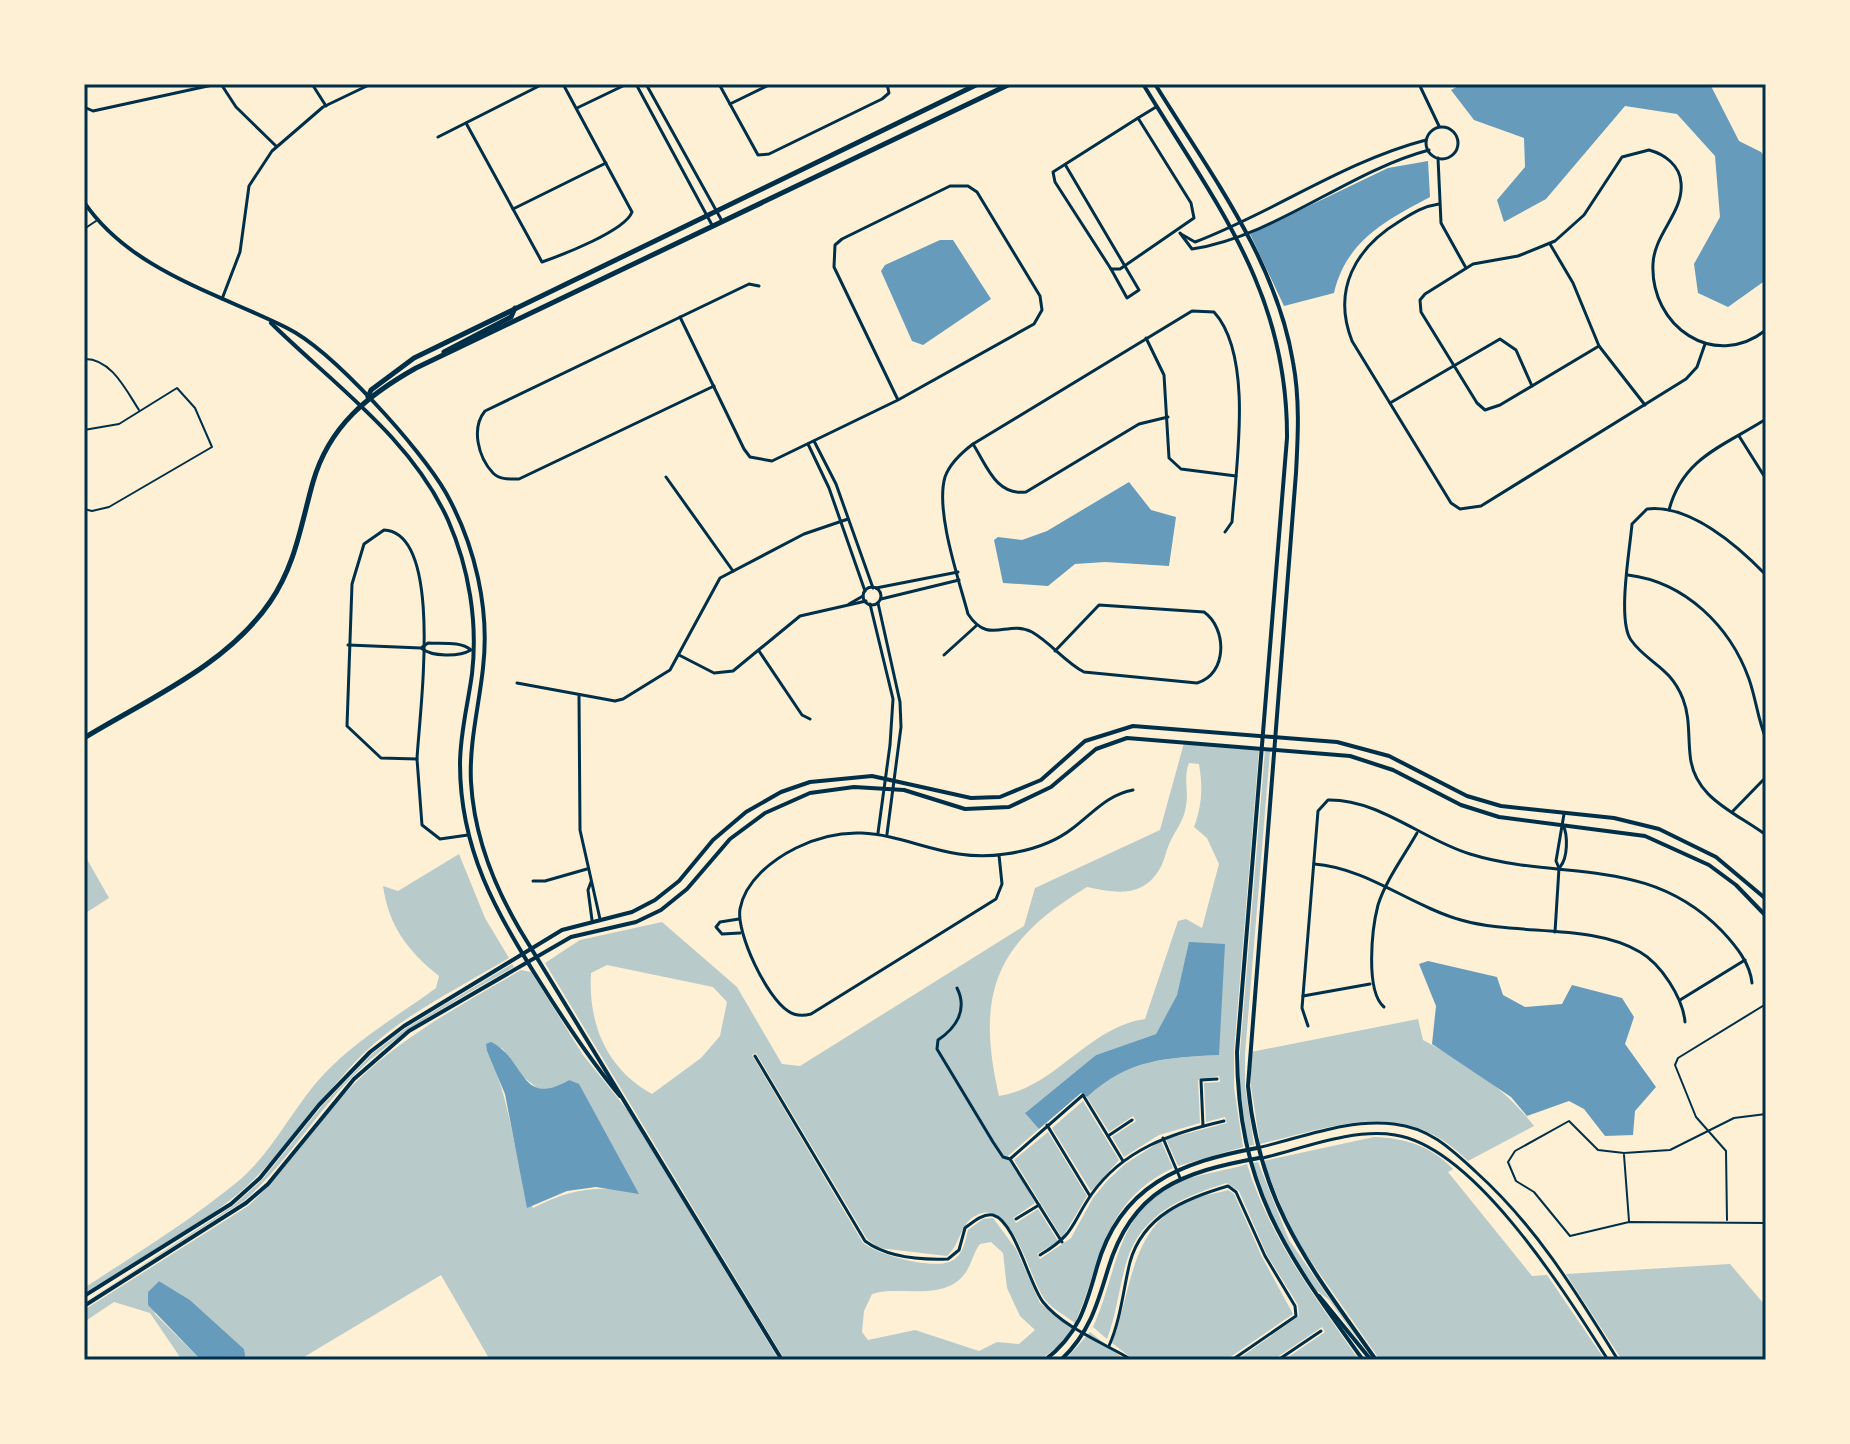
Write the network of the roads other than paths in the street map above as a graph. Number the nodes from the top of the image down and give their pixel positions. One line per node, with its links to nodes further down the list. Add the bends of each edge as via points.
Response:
1 (219, 84): 19 (street, via 93,111); 27 (street)
2 (312, 84): 18 (street)
3 (371, 84): 18 (street)
4 (543, 84): 23 (street)
5 (563, 84): 21 (street)
6 (627, 84): 21 (street)
7 (636, 84): 41 (street)
8 (646, 84): 40 (street)
9 (719, 84): 17 (street)
10 (771, 84): 17 (street)
11 (887, 84): 17 (street, via 889,93 882,99 769,154 758,155)
12 (978, 84): 40 (main road)
13 (1010, 84): 44 (main road)
14 (1143, 84): 20 (street)
15 (1155, 84): 45 (street)
16 (1419, 84): 24 (street)
17 (730, 104)
18 (326, 106): 27 (street)
19 (84, 107)
20 (1156, 107): 22 (street); 48 (street)
21 (577, 108): 30 (street)
22 (1138, 118): 31 (street); 50 (street, via 1195,211)
23 (466, 123): 25 (street); 38 (street)
24 (1439, 126): 26 (street); 29 (street, via 1453,132 1458,147 1453,156)
25 (438, 137)
26 (1426, 140): 28 (street); 32 (street)
27 (277, 147): 57 (street, via 249,186 244,235)
28 (1429, 150): 29 (street); 33 (street)
29 (1438, 158): 36 (street)
30 (606, 163): 38 (street); 38 (street, via 632,212 623,225 542,262)
31 (1066, 166): 53 (street); 55 (street, via 1053,172 1055,182)
32 (1360, 166): 33 (street); 34 (street)
33 (1364, 176): 37 (street)
34 (1292, 198): 37 (street); 45 (street)
35 (84, 202): 39 (street)
36 (1439, 204): 54 (street, via 1445,234); 72 (street, via 1382,232 1356,259 1348,276 1347,328)
37 (1297, 208): 49 (street)
38 (513, 209)
39 (90, 210): 42 (lane); 43 (street)
40 (716, 210): 41 (main road); 44 (street)
41 (706, 215): 46 (street); 58 (main road)
42 (84, 216)
43 (98, 220): 47 (lane); 57 (street, via 150,263)
44 (722, 222): 46 (main road)
45 (1240, 224): 48 (street); 49 (street)
46 (713, 227): 65 (main road)
47 (84, 229)
48 (1231, 230): 50 (street, via 1195,242); 51 (street)
49 (1245, 232): 51 (street); 92 (street, via 1281,309 1293,362 1298,437)
50 (1180, 233): 51 (street, via 1192,249); 53 (street)
51 (1235, 237): 90 (street, via 1260,285 1283,364 1287,438)
52 (1550, 244): 54 (street); 63 (street, via 1584,215 1622,157 1649,150 1660,153 1676,167 1682,186 1657,242 1654,280 1668,314); 64 (street)
53 (1125, 265): 55 (street); 55 (street, via 1139,290 1127,298)
54 (1466, 268): 67 (street, via 1420,300 1421,312)
55 (1111, 269)
56 (759, 286): 59 (street, via 749,284)
57 (222, 299): 60 (street)
58 (516, 306): 65 (main road, via 511,317); 70 (main road, via 414,358 371,390)
59 (680, 317): 68 (street); 68 (street, via 485,411 478,419 477,439 493,473 519,479)
60 (269, 322): 70 (street, via 309,343); 73 (street)
61 (1766, 330): 63 (street, via 1741,345)
62 (1146, 338): 76 (street, via 1164,375); 82 (street); 83 (street, via 1192,311 1214,312 1223,323 1238,392)
63 (1705, 344): 74 (street, via 1692,374)
64 (1599, 346): 69 (street); 74 (street)
65 (441, 356): 70 (main road)
66 (84, 359): 75 (lane, via 106,367)
67 (1454, 365): 69 (street, via 1485,410); 69 (street, via 1500,339 1516,350); 72 (street)
68 (714, 386): 81 (street, via 750,457 772,461)
69 (1532, 386)
70 (368, 398): 73 (main road); 107 (street, via 415,447 454,508 479,581)
71 (898, 400): 71 (street, via 1034,324 1042,310 1040,296 977,192 968,186 950,186 835,245 834,267); 80 (street)
72 (1390, 403): 74 (street, via 1451,503 1471,510)
73 (359, 405): 106 (street, via 409,458 446,518 465,569); 119 (main road, via 324,452 298,547 253,623 219,655)
74 (1645, 405)
75 (139, 410): 78 (lane, via 119,424); 86 (lane, via 177,388 195,408 212,447 104,510)
76 (1168, 417): 82 (street, via 1139,424 1026,492 1013,494 1000,487); 83 (street, via 1167,449 1175,465)
77 (1766, 419): 79 (street)
78 (84, 430)
79 (1739, 436): 85 (street); 87 (street, via 1690,467)
80 (814, 441): 81 (street); 88 (street)
81 (808, 444): 89 (street)
82 (973, 444): 94 (street, via 951,464 943,492)
83 (1236, 476): 91 (street, via 1232,522)
84 (666, 477): 93 (street)
85 (1766, 479)
86 (84, 509)
87 (1669, 510): 95 (street, via 1647,509 1632,524); 96 (street, via 1726,539)
88 (848, 519): 89 (street); 98 (street)
89 (841, 521): 93 (street); 99 (street)
90 (1280, 527): 92 (street); 117 (street)
91 (1225, 532)
92 (1289, 546): 118 (street)
93 (733, 571): 110 (street, via 715,584)
94 (958, 572): 97 (street); 98 (street)
95 (1628, 575): 120 (street, via 1676,589 1719,626 1748,677); 132 (street, via 1625,629 1661,664 1683,699 1692,773 1708,796)
96 (1766, 575)
97 (959, 580): 100 (street); 103 (street)
98 (875, 588): 99 (street); 100 (street)
99 (865, 593): 101 (street); 102 (street)
100 (879, 601): 101 (street); 112 (street)
101 (868, 603): 102 (street); 113 (street)
102 (846, 607): 108 (street, via 800,616)
103 (976, 626): 109 (street, via 992,632 1032,632); 111 (street)
104 (348, 645): 105 (street); 105 (street, via 359,561 369,537 384,530 403,536 419,566 424,597); 125 (street, via 347,726 381,758)
105 (421, 648): 106 (street, via 428,653); 106 (street, via 428,643); 125 (street)
106 (472, 650): 107 (street); 140 (street, via 460,752)
107 (484, 651): 158 (street, via 472,745 475,814 492,875)
108 (759, 651): 110 (street, via 724,673); 116 (street)
109 (1055, 651): 109 (street, via 1089,612 1106,604 1204,612 1221,634 1217,669 1197,683 1096,675)
110 (679, 655): 115 (street, via 670,670 623,699)
111 (944, 655)
112 (894, 671): 113 (street); 122 (street)
113 (886, 672): 121 (street, via 893,699)
114 (517, 683): 115 (street)
115 (579, 695): 147 (street, via 580,830)
116 (810, 719)
117 (1263, 736): 118 (street); 123 (street); 128 (street, via 1133,726 1108,731 1085,741 1030,787 992,798 971,798)
118 (1274, 737): 124 (street); 135 (street, via 1355,746 1482,801)
119 (84, 738)
120 (1766, 739)
121 (890, 745): 122 (street); 126 (street)
122 (899, 746): 128 (street)
123 (1262, 747): 124 (street); 130 (street, via 1117,740 1087,754 1040,794 996,809 955,807); 188 (street, via 1237,1052)
124 (1273, 748): 136 (street, via 1366,760 1471,809); 187 (street, via 1248,1054)
125 (417, 759): 140 (street, via 422,825 440,839)
126 (886, 777): 128 (street); 129 (street); 153 (street, via 833,777 781,792 727,826 666,893 632,912)
127 (1766, 777): 132 (street)
128 (895, 778): 130 (street)
129 (884, 787): 130 (street); 133 (street); 160 (street, via 836,788 784,803 739,831 661,910 636,922 571,937)
130 (894, 789): 134 (street)
131 (1133, 790): 144 (street, via 1107,798 1051,841)
132 (1733, 811): 141 (street)
133 (880, 813): 134 (street); 138 (street)
134 (890, 814): 139 (street)
135 (1564, 814): 136 (street); 151 (street, via 1628,821 1682,838 1730,866)
136 (1563, 825): 142 (street); 143 (street); 152 (street, via 1632,833 1685,852 1729,880)
137 (1417, 832): 145 (street, via 1375,810 1328,800 1318,811); 146 (street, via 1482,858); 150 (street)
138 (878, 833): 139 (street); 154 (street, via 826,837 794,849 750,884)
139 (887, 834): 144 (street, via 949,853)
140 (468, 835): 159 (street, via 487,892)
141 (1766, 835)
142 (1558, 843): 143 (street); 146 (street)
143 (1565, 844): 146 (street)
144 (999, 855): 156 (street, via 1002,884 996,899 811,1014 784,1008)
145 (1314, 864): 150 (street, via 1347,870); 166 (street)
146 (1559, 868): 157 (street); 161 (street, via 1617,874 1663,889 1708,918)
147 (587, 869): 148 (street); 149 (street)
148 (533, 881)
149 (591, 882): 153 (street); 155 (street)
150 (1385, 889): 157 (street, via 1465,921); 163 (street, via 1377,911)
151 (1766, 899)
152 (1766, 916)
153 (600, 919): 155 (street)
154 (739, 919): 156 (street); 156 (street, via 716,927 722,934)
155 (592, 920): 158 (street)
156 (740, 933)
157 (1555, 933): 167 (street, via 1602,938 1636,949 1654,962)
158 (531, 948): 159 (street); 160 (street)
159 (521, 954): 162 (street); 205 (street, via 370,1052 231,1204)
160 (537, 957): 162 (street); 174 (street)
161 (1745, 960): 164 (street); 167 (street)
162 (527, 963): 174 (street, via 585,1053); 206 (street, via 409,1031 354,1079 268,1184 246,1203)
163 (1371, 983): 166 (street); 169 (street)
164 (1752, 983)
165 (957, 988): 191 (street, via 962,998 958,1021 938,1040 937,1049 993,1142)
166 (1303, 996): 171 (street)
167 (1679, 1001): 170 (street)
168 (1766, 1004): 182 (lane, via 1678,1058 1676,1073 1696,1117)
169 (1384, 1007)
170 (1685, 1022)
171 (1308, 1026)
172 (755, 1056): 207 (street, via 865,1241 879,1251 948,1259 959,1250 965,1228 981,1216 993,1215 1018,1248 1043,1302)
173 (1217, 1079): 179 (street, via 1201,1080)
174 (631, 1110): 211 (street)
175 (1766, 1114): 182 (lane, via 1734,1118)
176 (1132, 1120): 183 (street)
177 (1224, 1121): 179 (street)
178 (1047, 1125): 183 (street, via 1083,1095); 191 (street); 196 (street)
179 (1203, 1126): 184 (street)
180 (1414, 1128): 181 (street, via 1373,1123); 185 (street); 220 (street, via 1446,1144 1520,1214)
181 (1333, 1130): 186 (street); 187 (street)
182 (1709, 1132): 189 (lane, via 1670,1150); 200 (lane, via 1726,1151)
183 (1108, 1136): 193 (street)
184 (1163, 1137): 193 (street); 194 (street)
185 (1411, 1138): 186 (street, via 1374,1134); 219 (street, via 1450,1161 1512,1220)
186 (1335, 1141): 190 (street)
187 (1257, 1148): 188 (street); 190 (street)
188 (1246, 1150): 192 (street); 194 (street)
189 (1624, 1153): 199 (lane); 199 (lane, via 1598,1150 1569,1121 1515,1151 1508,1162 1516,1181 1534,1192 1570,1236)
190 (1259, 1158): 192 (street); 218 (street, via 1292,1238)
191 (1010, 1159): 197 (street)
192 (1249, 1160): 195 (street); 204 (street, via 1270,1220)
193 (1123, 1161): 196 (street)
194 (1177, 1170): 195 (street); 207 (street, via 1155,1180 1125,1208 1101,1254)
195 (1180, 1178): 209 (street, via 1152,1193 1120,1234 1098,1309)
196 (1090, 1196): 202 (street)
197 (1039, 1205): 198 (street); 202 (street)
198 (1016, 1219)
199 (1629, 1222): 200 (lane)
200 (1727, 1222): 201 (lane)
201 (1766, 1223)
202 (1062, 1242): 203 (street)
203 (1040, 1255)
204 (1314, 1292): 217 (street); 218 (street)
205 (84, 1296)
206 (84, 1306)
207 (1076, 1327): 209 (street); 212 (street)
208 (1321, 1331): 216 (street)
209 (1085, 1333): 210 (street); 213 (street)
210 (1109, 1346): 214 (street); 215 (street, via 1131,1258 1151,1224 1184,1199 1228,1186 1236,1192 1296,1316)
211 (782, 1360)
212 (1045, 1360)
213 (1061, 1360)
214 (1132, 1360)
215 (1232, 1360)
216 (1278, 1360)
217 (1363, 1360)
218 (1374, 1360)
219 (1608, 1360)
220 (1618, 1360)

